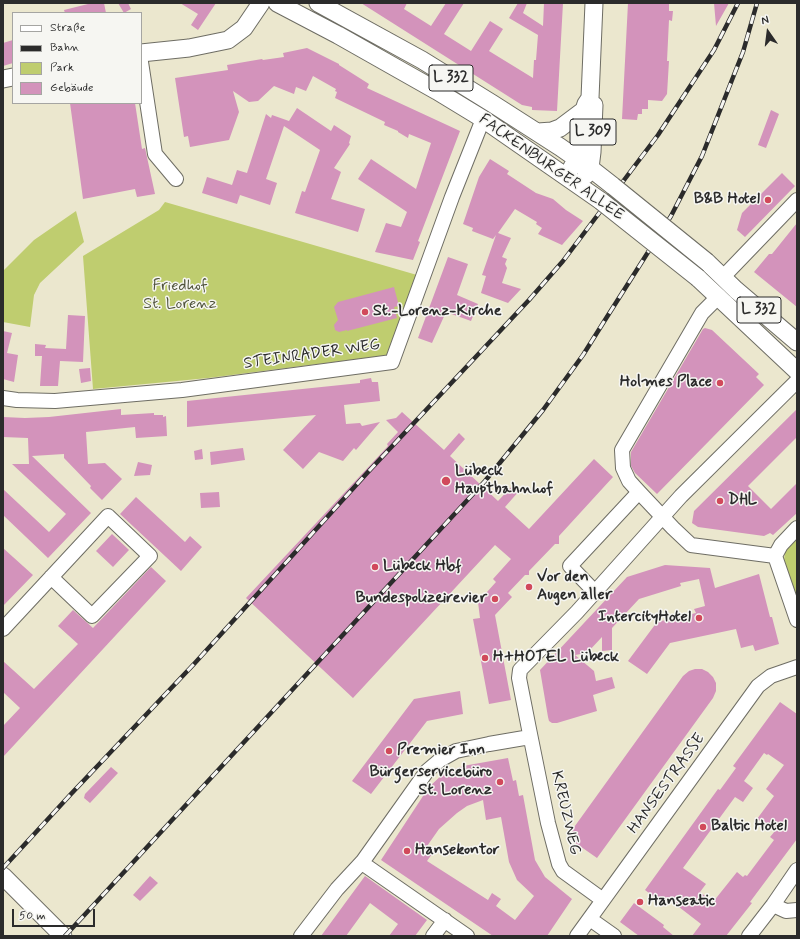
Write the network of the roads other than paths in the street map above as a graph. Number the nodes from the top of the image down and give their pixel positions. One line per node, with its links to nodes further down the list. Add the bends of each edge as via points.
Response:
1 (261, 3): 5 (main road, via 244,28 228,40 189,48)
2 (277, 3): 8 (main road, FACKENBURGER ALLEE / L 332, via 338,35)
3 (318, 3): 9 (main road, FACKENBURGER ALLEE / L 332, via 422,60)
4 (594, 3): 7 (main road, L 309)
5 (142, 53)
6 (142, 69): 12 (street, via 155,154)
7 (587, 104): 9 (main road, L 309, via 560,128); 10 (main road, L 309, via 594,105 592,152)
8 (483, 119): 11 (main road, FACKENBURGER ALLEE / L 332); 20 (street, STEINRADER WEG, via 392,362 182,390 55,401)
9 (538, 132): 10 (main road, FACKENBURGER ALLEE / L 332)
10 (584, 163): 11 (main road, L 309); 13 (main road, L 309); 15 (main road, FACKENBURGER ALLEE / L 332, bridge)
11 (567, 176): 13 (main road, FACKENBURGER ALLEE / L 332)
12 (176, 179)
13 (581, 186): 16 (main road, FACKENBURGER ALLEE / L 332, bridge)
14 (797, 200): 15 (street)
15 (723, 276): 17 (main road, FACKENBURGER ALLEE / L 332)
16 (719, 296): 18 (main road, FACKENBURGER ALLEE / L 332); 21 (street, via 702,313 622,450 623,468)
17 (797, 342)
18 (797, 371)
19 (797, 381): 22 (street)
20 (3, 398)
21 (639, 492): 22 (street); 26 (street, via 570,566)
22 (662, 517): 24 (street, via 691,545); 26 (street)
23 (797, 528): 24 (street, via 781,545)
24 (775, 556): 27 (street)
25 (51, 577): 25 (street, via 108,516 150,556 92,616); 28 (street)
26 (595, 592): 30 (street, KREUZWEG, via 520,670 519,678)
27 (797, 620)
28 (3, 629)
29 (797, 667): 34 (street, HANSESTRASSE, via 771,676 758,686)
30 (530, 737): 31 (street, via 465,748 440,760 420,779); 34 (street, KREUZWEG, via 559,864 563,871)
31 (362, 863): 38 (street); 40 (street)
32 (797, 870): 35 (street)
33 (3, 876): 39 (main road)
34 (603, 900): 37 (street, HANSESTRASSE)
35 (773, 905): 36 (street, via 786,911); 45 (street)
36 (797, 910)
37 (590, 919): 43 (street, HANSESTRASSE); 44 (street)
38 (445, 920): 41 (street); 42 (street)
39 (63, 936)
40 (301, 936)
41 (433, 936)
42 (467, 936)
43 (577, 936)
44 (614, 936)
45 (749, 936)

